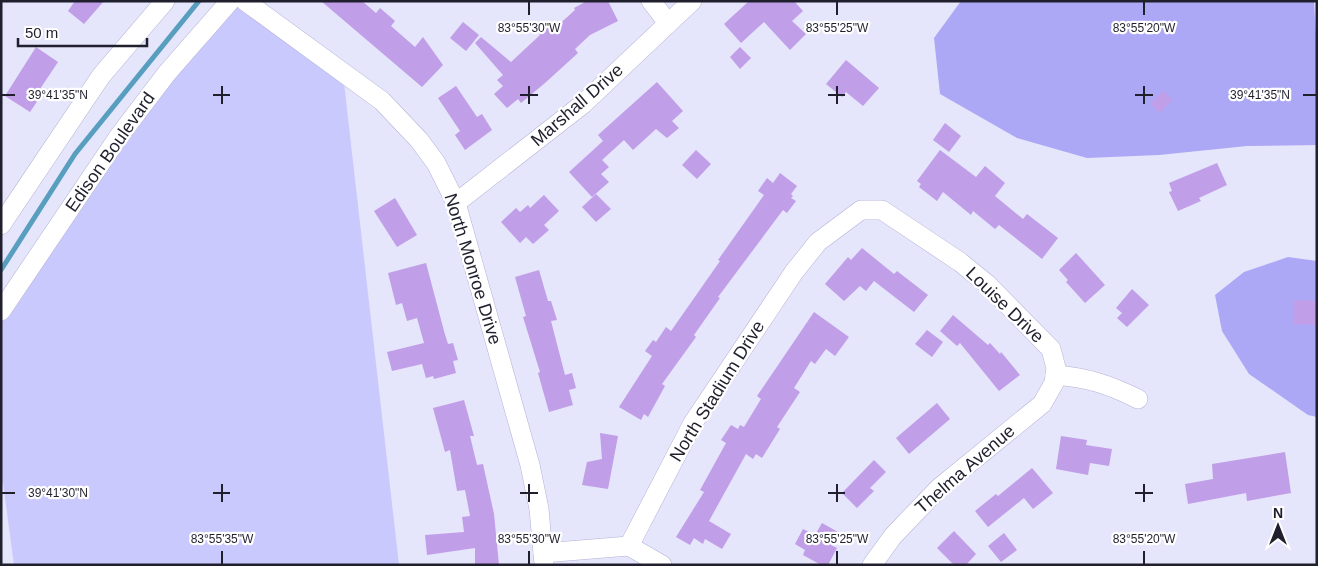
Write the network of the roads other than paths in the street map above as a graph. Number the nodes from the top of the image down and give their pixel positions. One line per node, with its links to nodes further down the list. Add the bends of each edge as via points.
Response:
1 (165, 1): 9 (street, via 101,76)
2 (230, 1): 10 (street, Edison Boulevard, via 167,73 119,136)
3 (245, 1): 7 (street, North Monroe Drive, via 367,89 406,125 436,163)
4 (652, 1): 6 (street)
5 (692, 1): 6 (street, Marshall Drive)
6 (668, 23): 7 (street, Marshall Drive, via 583,104)
7 (456, 203): 14 (street, North Monroe Drive, via 530,465)
8 (861, 210): 11 (street, Louise Drive, via 882,210 987,284 1051,349); 13 (street, North Stadium Drive, via 818,242 772,303 693,424)
9 (1, 225)
10 (1, 311)
11 (1056, 375): 12 (street, via 1104,383); 16 (street, Thelma Avenue, via 1042,404 939,488 904,524)
12 (1138, 399)
13 (629, 546): 14 (street); 15 (street)
14 (544, 559)
15 (662, 565)
16 (872, 565)

